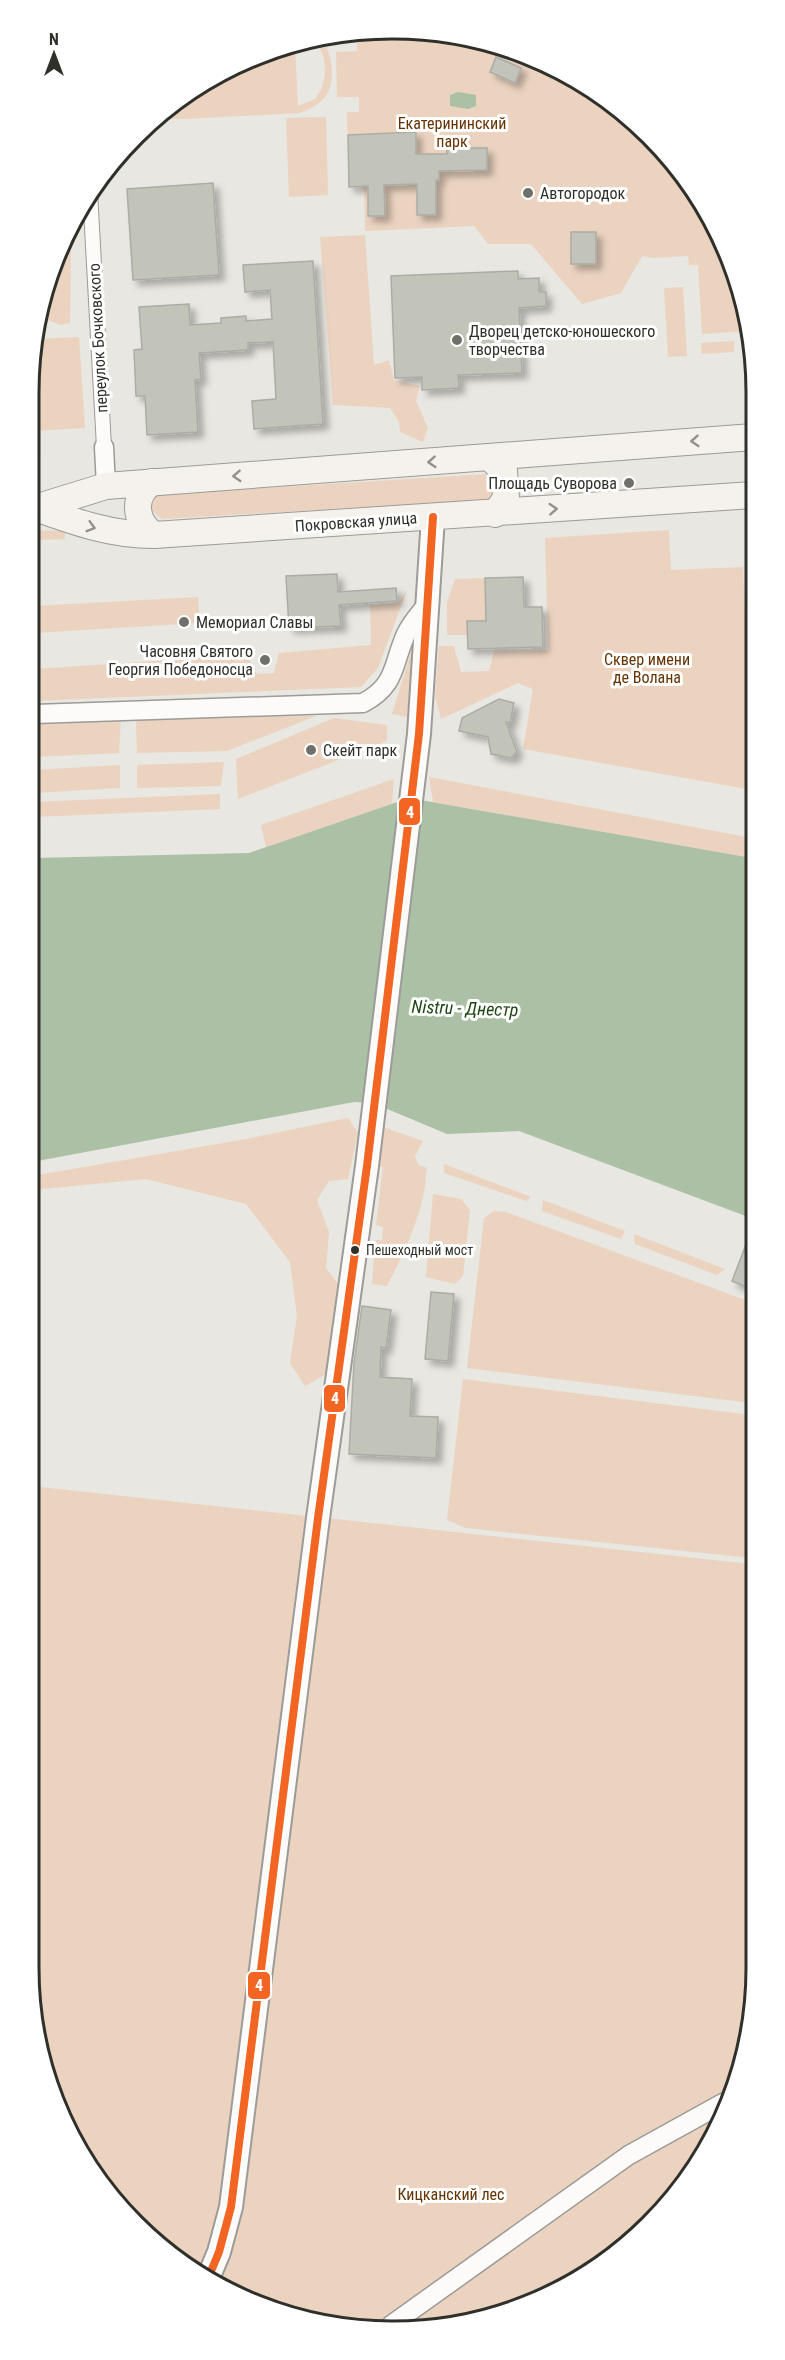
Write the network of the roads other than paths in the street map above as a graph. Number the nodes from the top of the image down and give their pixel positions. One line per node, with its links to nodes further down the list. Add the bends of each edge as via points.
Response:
1 (91, 208): 3 (street, переулок Бочковского)
2 (746, 438): 4 (main road, Покровская улица, one-way to 4)
3 (104, 447): 6 (street, переулок Бочковского)
4 (490, 458): 5 (main road, Покровская улица, one-way to 5); 10 (main road, via 504,471 506,498)
5 (152, 482): 6 (main road, Покровская улица); 12 (main road, via 142,489 138,503 140,521)
6 (106, 486): 8 (main road, Покровская улица)
7 (746, 496): 10 (main road, Покровская улица, one-way to 7)
8 (39, 507)
9 (39, 509): 12 (main road, Покровская улица, one-way to 12, via 90,528)
10 (495, 514): 11 (main road, Покровская улица)
11 (433, 517): 12 (main road, Покровская улица); 13 (street)
12 (154, 535)
13 (428, 603): 14 (street, via 406,632 381,694 363,703); 16 (street, via 419,734 368,1166 318,1518 231,2207)
14 (39, 714)
15 (718, 2106): 17 (street, via 629,2155)
16 (211, 2271)
17 (397, 2321)

